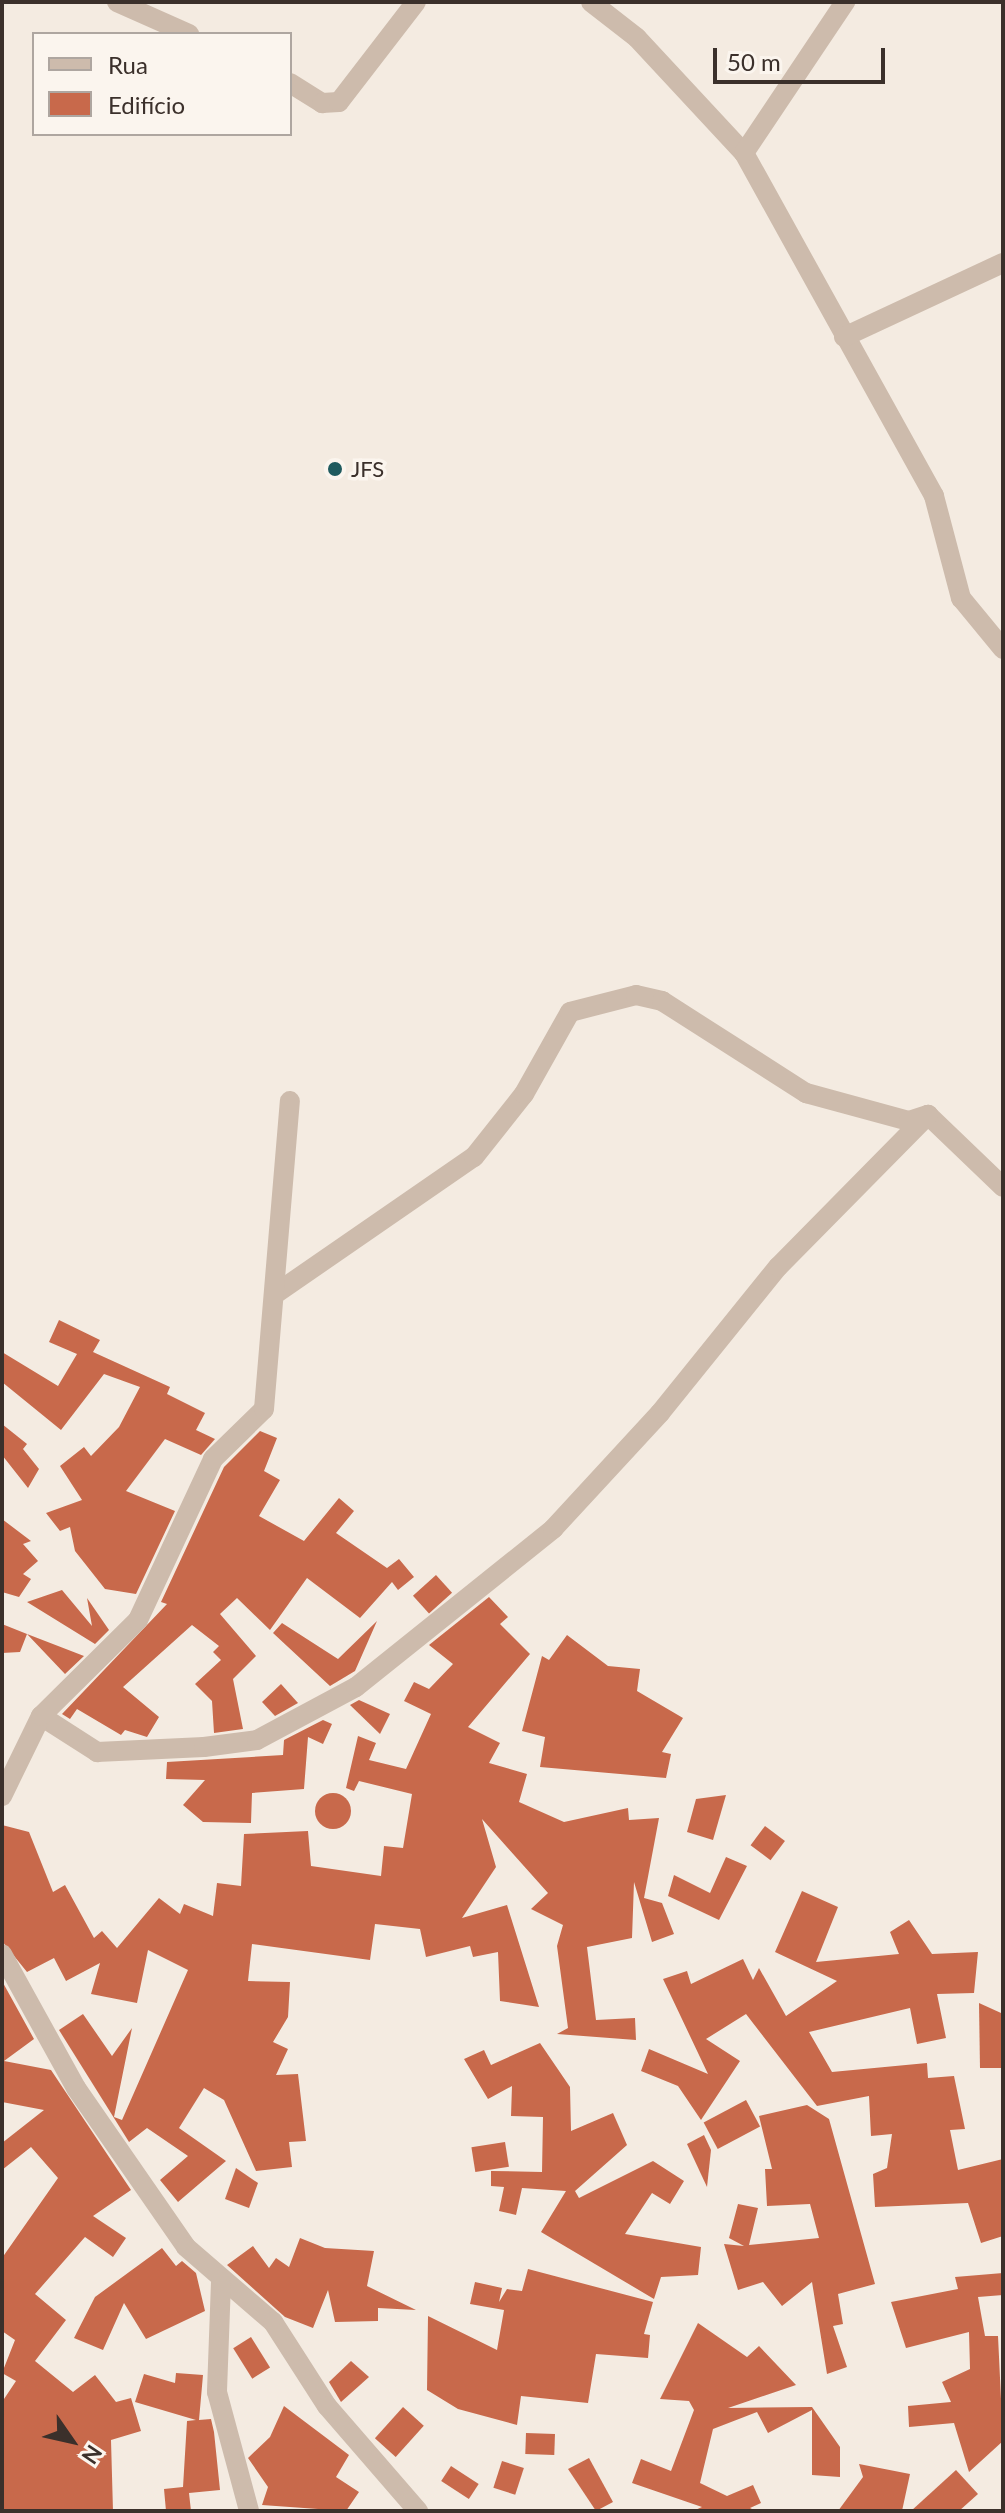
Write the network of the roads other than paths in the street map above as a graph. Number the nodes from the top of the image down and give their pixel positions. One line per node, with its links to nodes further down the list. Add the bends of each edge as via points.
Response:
1 (117, 2): 5 (street)
2 (416, 2): 6 (street, via 339,102 322,103)
3 (591, 2): 7 (street, via 637,38)
4 (845, 2): 7 (street)
5 (184, 32)
6 (292, 84)
7 (744, 153): 9 (street)
8 (1003, 263): 9 (street)
9 (844, 337): 10 (street, via 934,496 961,598)
10 (1003, 649)
11 (290, 1101): 14 (street)
12 (928, 1115): 13 (street); 14 (street, via 909,1121 806,1093 662,1001 610,999 570,1012 556,1028 524,1094 474,1157); 15 (street, via 778,1267 660,1413 553,1529 356,1687 257,1740 204,1747 97,1752)
13 (1003, 1187)
14 (278, 1292): 15 (street, via 264,1409 213,1459 138,1620)
15 (41, 1716): 16 (street)
16 (2, 1796)
17 (2, 1954): 18 (street, via 76,2088 186,2247)
18 (221, 2282): 19 (street, via 217,2392); 20 (street, via 273,2322 327,2406)
19 (249, 2511)
20 (418, 2511)

